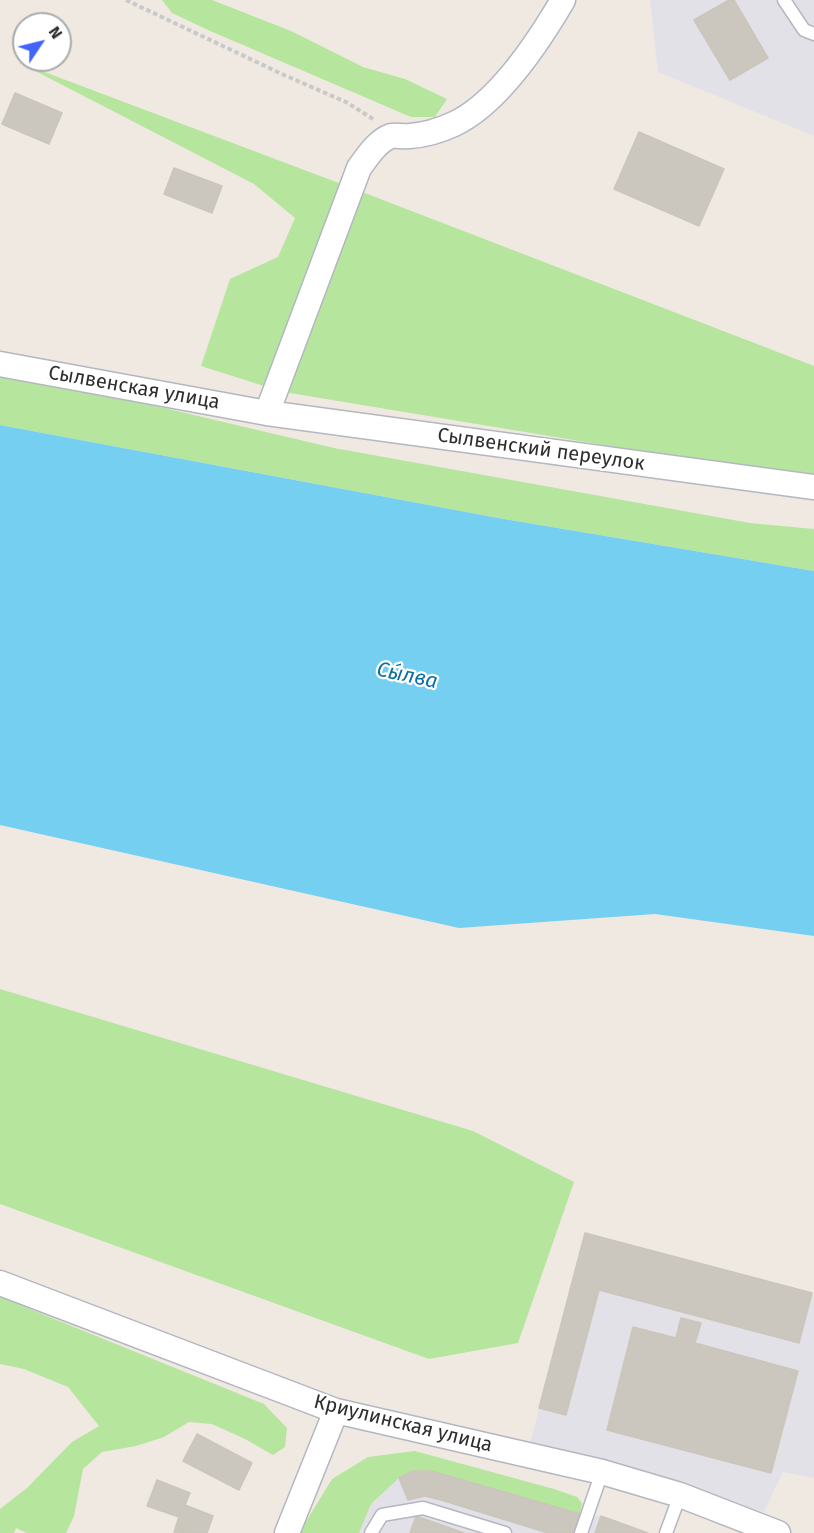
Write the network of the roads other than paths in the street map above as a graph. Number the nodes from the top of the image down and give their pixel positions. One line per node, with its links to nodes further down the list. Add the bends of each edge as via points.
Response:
1 (563, 0): 5 (street, via 527,56 484,103 456,123 430,133 391,136 373,148 359,168)
2 (784, 0): 3 (lane, via 804,30)
3 (814, 34)
4 (0, 364): 5 (street, Сылвенская улица)
5 (267, 413): 6 (street, Сылвенский переулок)
6 (814, 487)
7 (0, 1283): 8 (street, Криулинская улица)
8 (336, 1411): 9 (street, Криулинская улица); 11 (street)
9 (602, 1472): 10 (street, Криулинская улица); 14 (lane)
10 (680, 1495): 15 (lane); 16 (street, Криулинская улица)
11 (287, 1533)
12 (371, 1533): 13 (lane, via 382,1515 423,1508)
13 (505, 1533)
14 (581, 1533)
15 (666, 1533)
16 (778, 1533)

